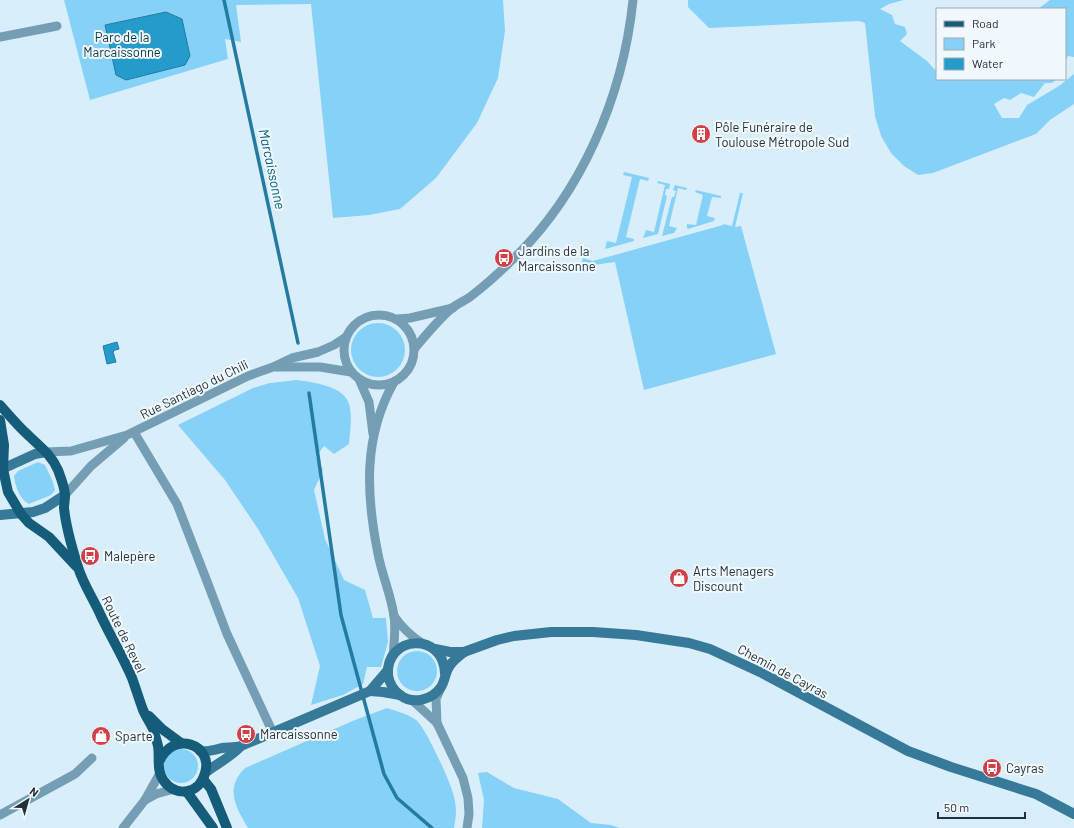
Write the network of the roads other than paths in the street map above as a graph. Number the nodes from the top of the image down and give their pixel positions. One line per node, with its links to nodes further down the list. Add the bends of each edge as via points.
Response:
1 (633, 0): 4 (street, via 627,42 604,120 578,174 551,216 509,264 470,297)
2 (57, 26): 3 (street)
3 (0, 37)
4 (452, 308): 5 (street); 7 (street)
5 (397, 319): 6 (street, via 387,315 370,316 356,323); 7 (street, via 408,329)
6 (346, 337): 8 (street, Rue Santiago du Chili, via 318,352 292,358); 9 (street, via 345,359)
7 (415, 348): 11 (street, via 410,368)
8 (273, 367): 9 (street, Rue Santiago du Chili, via 320,368); 14 (street, Rue Santiago du Chili, via 248,376)
9 (351, 372): 10 (street)
10 (359, 379): 11 (street, via 376,385); 15 (street, via 368,402)
11 (394, 382): 15 (street)
12 (0, 405): 16 (main road, Route de Revel)
13 (0, 420): 17 (main road, Route de Revel, via 4,445)
14 (130, 434): 16 (street, Rue Santiago du Chili, via 70,451); 18 (street, Rue Santiago du Chili, via 91,466); 35 (street, via 176,504 227,634)
15 (373, 436): 22 (street, via 369,496 378,554)
16 (46, 452): 17 (street); 18 (main road, Route de Revel, via 57,469)
17 (1, 469): 19 (main road, Route de Revel, via 8,492)
18 (65, 495): 19 (street, via 45,508); 21 (main road, Route de Revel, via 64,507)
19 (21, 514): 20 (street); 21 (main road, Route de Revel, via 49,537)
20 (0, 515)
21 (78, 569): 33 (main road, Route de Revel, via 131,677)
22 (394, 616): 23 (street, via 401,627); 26 (street)
23 (423, 644): 24 (street, Chemin de Cayras); 26 (street, Chemin de Cayras, via 406,645)
24 (435, 649): 25 (street, Chemin de Cayras); 28 (street, via 442,658)
25 (464, 652): 28 (street, Chemin de Cayras, via 449,666); 46 (street, Chemin de Cayras, via 514,636 551,632 636,635 710,649 762,673 908,751 1036,794)
26 (393, 656): 27 (street)
27 (388, 670): 30 (street); 31 (street, via 388,678)
28 (445, 674): 29 (street, Chemin de Cayras)
29 (441, 687): 32 (street, via 428,698); 34 (street, via 436,699)
30 (370, 692): 31 (street); 35 (street)
31 (400, 695): 32 (street)
32 (412, 700): 34 (street)
33 (144, 711): 36 (main road, Route de Revel); 40 (main road, Route de Revel, via 158,744)
34 (436, 723): 51 (street, via 463,778 468,798)
35 (273, 733): 37 (street)
36 (181, 743): 38 (main road, Route de Revel, via 194,746); 40 (main road, via 167,749)
37 (241, 746): 38 (street); 42 (street)
38 (200, 751): 42 (main road, via 206,764)
39 (92, 758): 47 (street, via 75,774)
40 (160, 762): 41 (main road, Route de Revel)
41 (160, 773): 43 (main road, via 168,786); 45 (street)
42 (205, 776): 44 (main road, via 196,787); 50 (main road)
43 (174, 789): 44 (main road); 45 (street)
44 (187, 792): 49 (main road)
45 (145, 800): 48 (street)
46 (1074, 814)
47 (0, 815)
48 (124, 828)
49 (213, 828)
50 (227, 828)
51 (467, 828)

